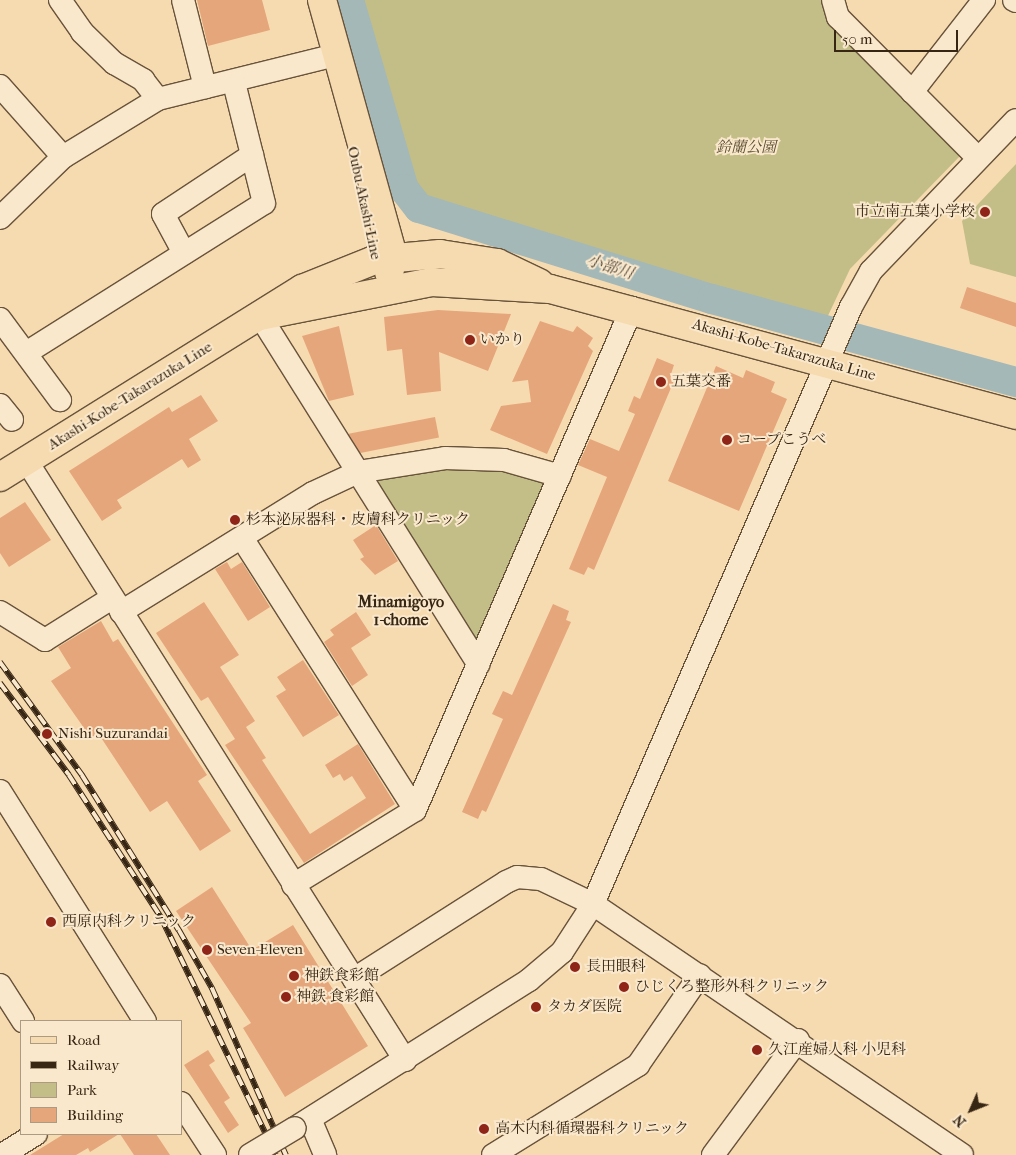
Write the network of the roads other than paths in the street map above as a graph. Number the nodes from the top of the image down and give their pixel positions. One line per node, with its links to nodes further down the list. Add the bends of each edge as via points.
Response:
1 (60, 0): 11 (street, via 82,32 114,63 143,80)
2 (183, 0): 9 (street)
3 (322, 0): 6 (main road, Oubu Akashi Line)
4 (984, 0): 10 (street)
5 (840, 1): 10 (street, via 838,17)
6 (336, 55): 7 (street); 18 (main road, Oubu Akashi Line)
7 (234, 83): 9 (street); 13 (street)
8 (0, 86): 14 (street)
9 (205, 87): 11 (street)
10 (912, 92): 15 (street)
11 (158, 99): 14 (street)
12 (1016, 120): 15 (street)
13 (252, 155): 17 (street, via 264,203); 17 (street, via 163,214)
14 (63, 157): 16 (street)
15 (978, 158): 25 (street, via 871,270 851,307)
16 (0, 218)
17 (184, 253): 24 (street)
18 (384, 258): 19 (main road, Oubu Akashi Line); 20 (main road, Akashi-Kobe-Takarazuka Line, via 440,254 498,263); 22 (main road, Akashi-Kobe-Takarazuka Line, via 302,289)
19 (386, 289): 20 (main road, Akashi-Kobe-Takarazuka Line, via 432,282); 22 (main road, Akashi-Kobe-Takarazuka Line)
20 (550, 289): 21 (main road, Akashi-Kobe-Takarazuka Line)
21 (632, 308): 25 (main road, Akashi-Kobe-Takarazuka Line); 30 (street)
22 (260, 316): 28 (main road, Akashi-Kobe-Takarazuka Line); 29 (street)
23 (0, 318): 24 (street)
24 (26, 353): 26 (street)
25 (831, 356): 27 (main road, Akashi-Kobe-Takarazuka Line); 39 (street)
26 (60, 400)
27 (1016, 416)
28 (26, 460): 31 (main road, Akashi-Kobe-Takarazuka Line); 33 (street)
29 (358, 472): 30 (street, via 445,458 504,460); 32 (street, via 313,493); 35 (street)
30 (560, 476): 35 (street)
31 (0, 477)
32 (242, 538): 33 (street); 37 (street)
33 (117, 605): 34 (street, via 45,640); 38 (street)
34 (0, 612)
35 (478, 664): 37 (street)
36 (0, 791): 44 (street)
37 (415, 810): 38 (street)
38 (293, 885): 41 (street)
39 (593, 904): 40 (street); 41 (street, via 541,879 517,877); 46 (street, via 562,952 546,967)
40 (700, 975): 45 (street); 54 (street, via 638,1065)
41 (354, 979): 46 (street)
42 (0, 985): 43 (street)
43 (22, 1020)
44 (144, 1020)
45 (798, 1040): 55 (street); 56 (street)
46 (405, 1060): 48 (street)
47 (182, 1105): 51 (street)
48 (302, 1123): 52 (street, bridge); 53 (street)
49 (34, 1135): 50 (street)
50 (2, 1155)
51 (215, 1155)
52 (250, 1155)
53 (325, 1155)
54 (492, 1155)
55 (712, 1155)
56 (962, 1155)

